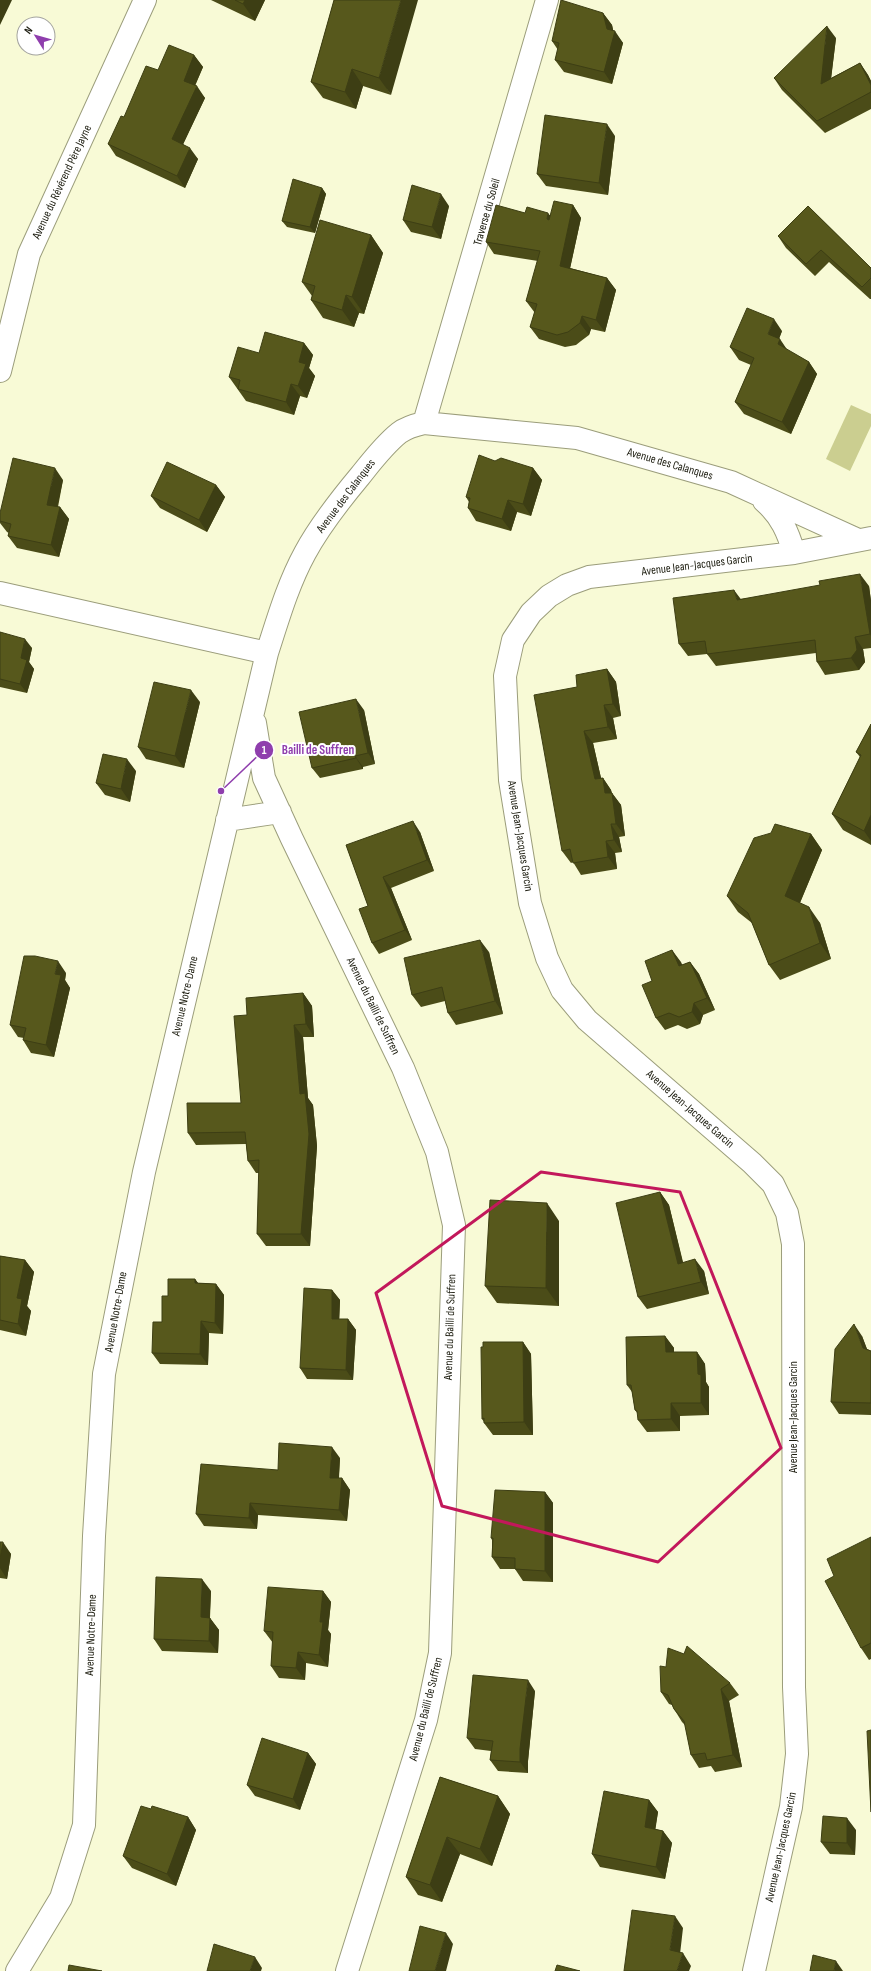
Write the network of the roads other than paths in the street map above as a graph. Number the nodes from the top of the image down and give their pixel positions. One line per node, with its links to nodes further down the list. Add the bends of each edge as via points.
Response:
1 (145, 0): 5 (street, Avenue du Révérend Père Jayne, via 29,254)
2 (530, 0): 4 (street)
3 (547, 0): 4 (street, Traverse du Soleil)
4 (540, 29): 6 (street, Traverse du Soleil)
5 (0, 371)
6 (424, 423): 7 (street, Avenue des Calanques, via 577,438 731,482); 11 (street, Avenue des Calanques, via 400,432 385,445 343,496 313,539 282,604)
7 (756, 493): 8 (street, Avenue des Calanques); 9 (street, Avenue des Calanques, via 784,523)
8 (864, 539): 9 (street, Avenue Jean-Jacques Garcin)
9 (794, 553): 17 (street, Avenue Jean-Jacques Garcin, via 589,577 567,585 549,596 531,613 513,640 505,676 510,780 530,903 547,958 562,990 587,1020 773,1184 787,1213 793,1244 794,1680 797,1754 791,1807)
10 (0, 593): 11 (street)
11 (267, 653): 12 (street, Avenue Notre-Dame)
12 (253, 710): 13 (street, Avenue du Bailli de Suffren, via 264,778); 14 (street, Avenue Notre-Dame)
13 (280, 812): 14 (street); 16 (street, Avenue du Bailli de Suffren, via 403,1068 437,1152 454,1225 440,1653 426,1720)
14 (227, 820): 15 (street, Avenue Notre-Dame, via 144,1172 104,1374 94,1536 84,1825 61,1898)
15 (17, 1971)
16 (346, 1971)
17 (754, 1971)

